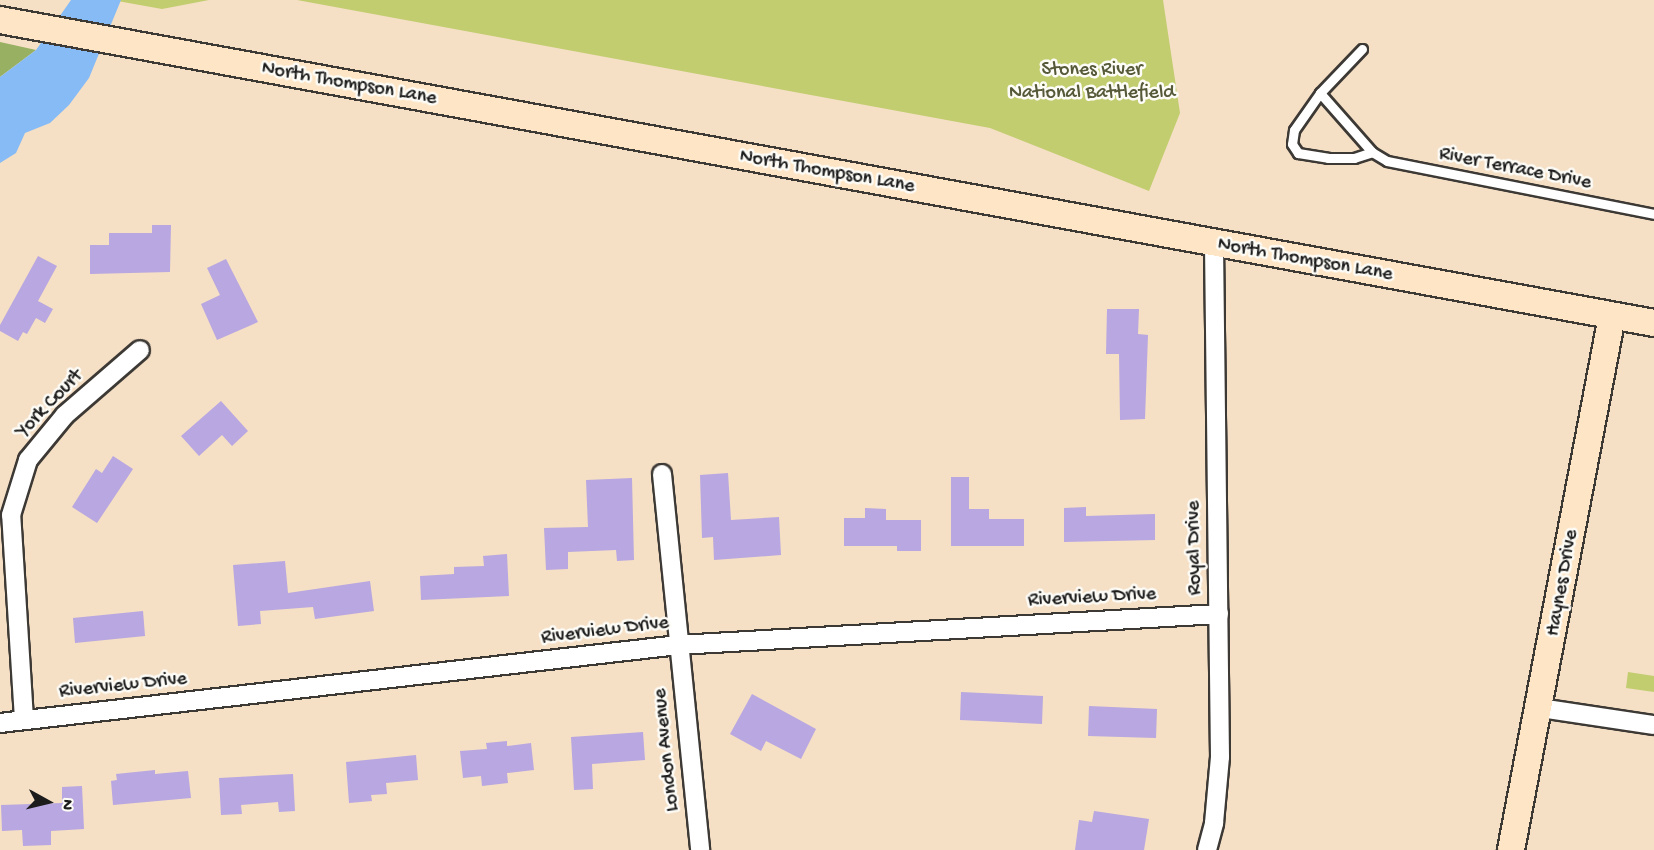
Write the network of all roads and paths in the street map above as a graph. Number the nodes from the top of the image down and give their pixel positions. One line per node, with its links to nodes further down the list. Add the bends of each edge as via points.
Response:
1 (0, 20): 6 (main road, North Thompson Lane)
2 (1362, 49): 3 (lane)
3 (1320, 93): 4 (lane, River Terrace Drive); 4 (lane, via 1294,130 1292,144 1298,153 1354,158)
4 (1372, 152): 5 (lane, River Terrace Drive, via 1409,168)
5 (1654, 214)
6 (1214, 243): 7 (main road, North Thompson Lane); 11 (street, Royal Drive)
7 (1612, 316): 8 (main road, North Thompson Lane); 13 (main road, Haynes Drive)
8 (1654, 323)
9 (140, 350): 14 (street, York Court, via 65,415 28,460 11,515)
10 (662, 474): 12 (street, London Avenue)
11 (1219, 614): 12 (street, Riverview Drive); 18 (street, Royal Drive, via 1220,757 1214,824)
12 (678, 645): 14 (street, Riverview Drive); 17 (street, London Avenue)
13 (1540, 708): 16 (street); 19 (main road, Haynes Drive)
14 (24, 719): 15 (street, Riverview Drive)
15 (0, 723)
16 (1654, 725)
17 (700, 850)
18 (1207, 850)
19 (1511, 850)

